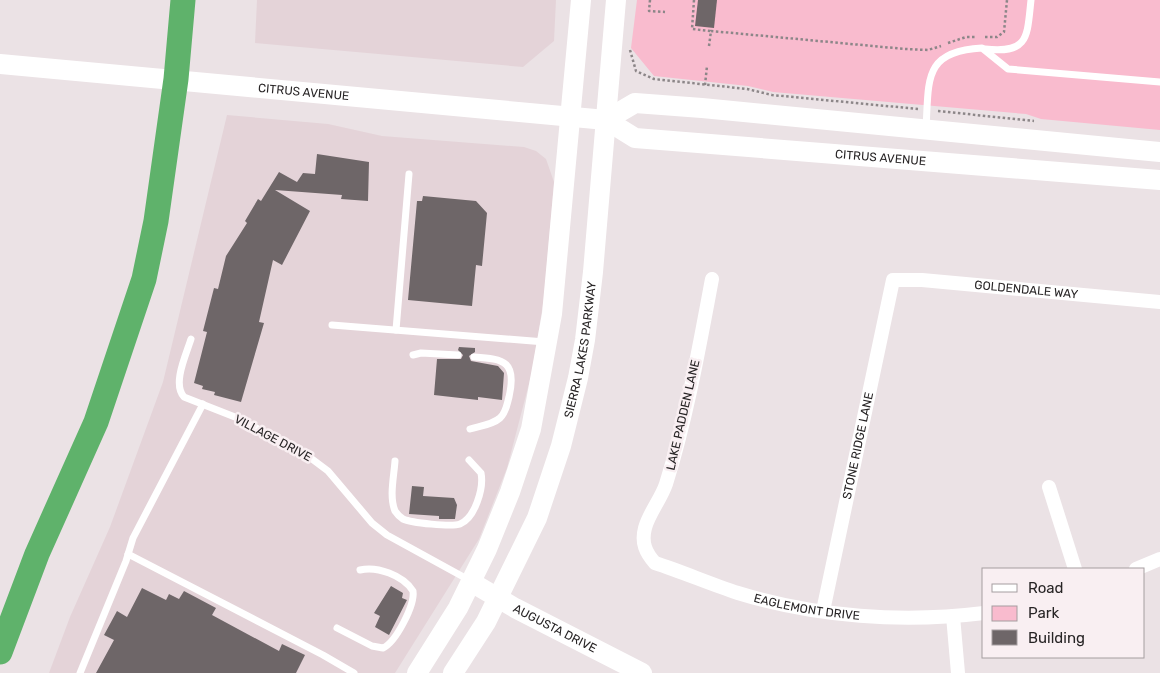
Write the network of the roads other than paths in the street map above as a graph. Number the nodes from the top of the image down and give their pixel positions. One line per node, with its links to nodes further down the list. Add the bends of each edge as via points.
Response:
1 (183, 0): 7 (highway)
2 (581, 0): 9 (main road)
3 (616, 0): 10 (main road, SIERRA LAKES PARKWAY)
4 (1030, 0): 5 (lane, via 1024,39 1016,47 1004,51)
5 (982, 48): 8 (lane, via 1008,69); 11 (lane, via 964,49 938,61 931,73)
6 (0, 64): 7 (main road, CITRUS AVENUE)
7 (176, 79): 9 (main road, CITRUS AVENUE); 42 (highway, via 156,221 144,279 96,422 37,554)
8 (1160, 82)
9 (570, 116): 10 (main road, CITRUS AVENUE); 21 (main road)
10 (606, 120): 11 (main road, via 635,103); 14 (main road, CITRUS AVENUE, via 635,138); 37 (main road, SIERRA LAKES PARKWAY, via 593,272 578,378 561,446 537,518)
11 (926, 131): 12 (main road)
12 (1160, 152)
13 (408, 174): 19 (lane)
14 (1160, 180)
15 (712, 279): 30 (street, LAKE PADDEN LANE, via 676,449 665,486 645,527)
16 (893, 280): 17 (street, GOLDENDALE WAY); 38 (street, STONE RIDGE LANE)
17 (1160, 302)
18 (332, 325): 19 (lane)
19 (396, 330): 21 (lane)
20 (191, 339): 25 (lane, VILLAGE DRIVE, via 179,383 180,393)
21 (548, 343): 36 (main road, via 537,404 523,454 502,514)
22 (412, 355): 23 (lane)
23 (458, 356)
24 (474, 357): 26 (lane, via 503,361 510,371 512,384 503,416)
25 (202, 404): 31 (lane, via 133,538); 36 (lane, VILLAGE DRIVE, via 240,419 312,458 386,535)
26 (470, 429)
27 (469, 460): 28 (lane, via 481,473 482,484 470,515 462,523 453,525 408,520 398,515 393,503)
28 (395, 461)
29 (1049, 487): 33 (street)
30 (644, 548): 38 (street, EAGLEMONT DRIVE, via 655,563 738,593)
31 (128, 554): 43 (lane); 44 (lane)
32 (1160, 559): 34 (street)
33 (1075, 568)
34 (1138, 568)
35 (360, 570): 41 (lane, via 380,570 405,582 413,591 413,603 392,641 383,648 372,646)
36 (472, 582): 37 (main road, AUGUSTA DRIVE); 45 (main road)
37 (498, 598): 46 (main road, SIERRA LAKES PARKWAY); 47 (main road, AUGUSTA DRIVE)
38 (823, 611): 40 (street, EAGLEMONT DRIVE, via 919,619)
39 (982, 613): 40 (street, EAGLEMONT DRIVE)
40 (953, 616): 48 (street)
41 (337, 628)
42 (0, 652)
43 (80, 673)
44 (354, 673)
45 (417, 673)
46 (453, 673)
47 (642, 673)
48 (958, 673)

